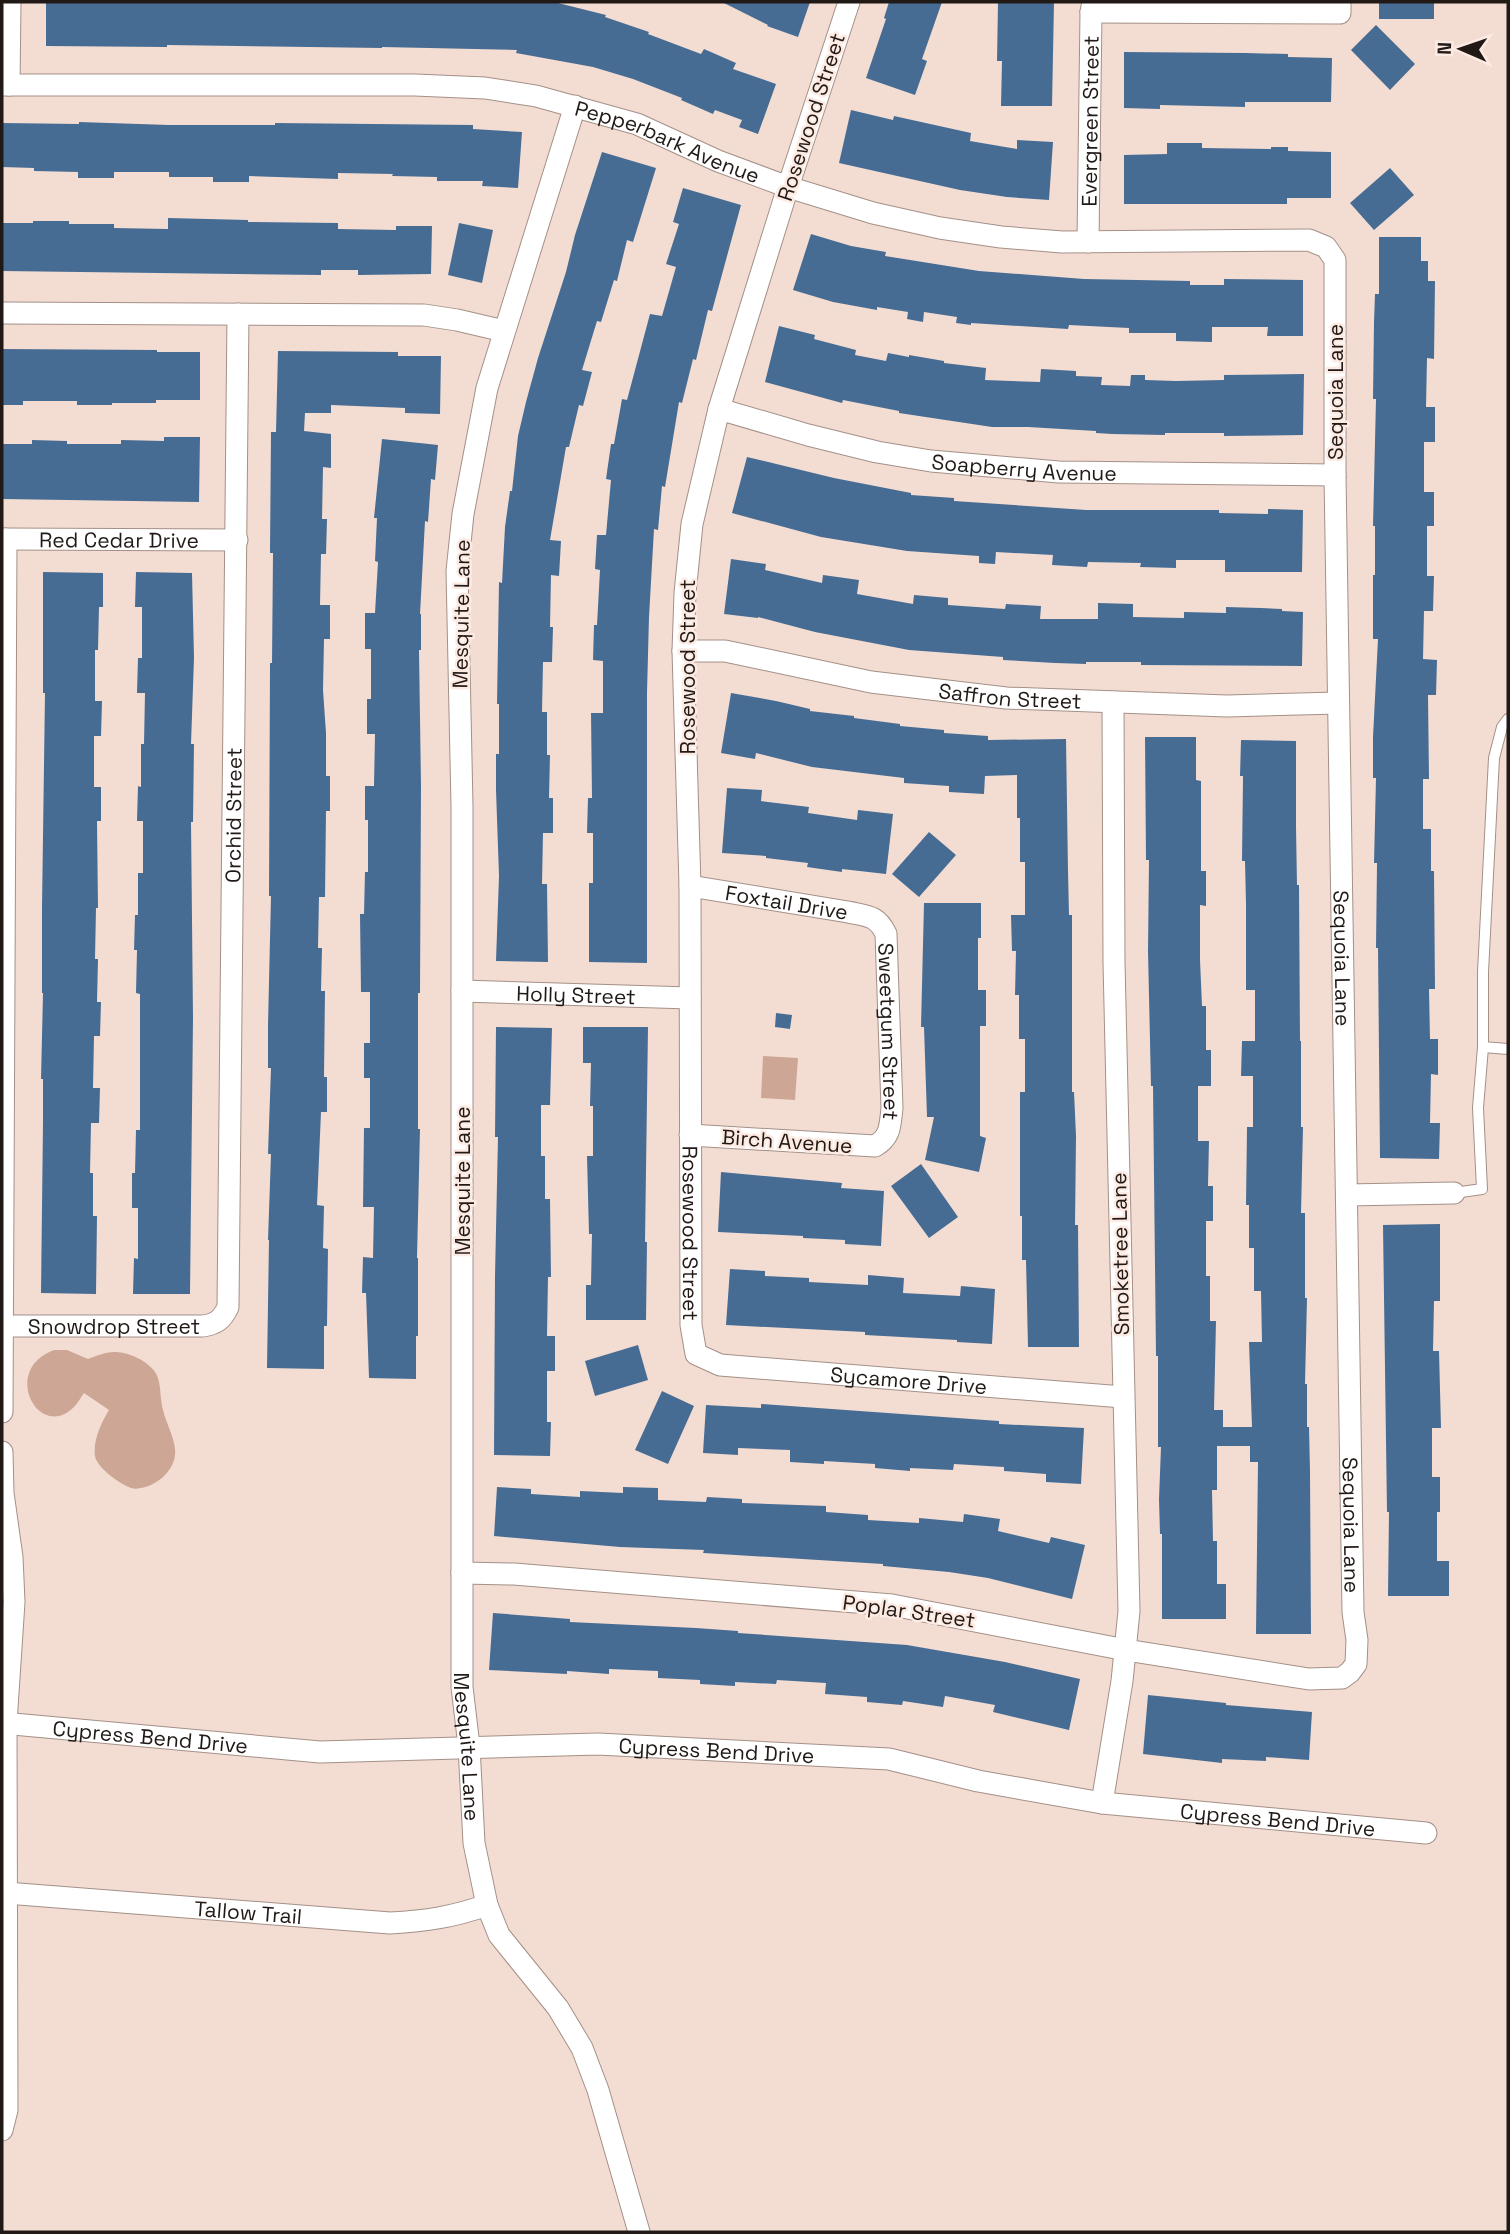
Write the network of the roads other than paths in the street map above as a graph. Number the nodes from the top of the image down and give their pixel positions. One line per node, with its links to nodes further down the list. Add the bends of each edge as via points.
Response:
1 (10, 2): 5 (street)
2 (849, 2): 7 (street, Rosewood Street)
3 (1092, 7): 4 (street); 8 (street, Evergreen Street)
4 (1340, 7)
5 (6, 85): 6 (street, Pepperbark Avenue, via 415,85 485,88)
6 (575, 106): 7 (street, Pepperbark Avenue, via 637,124); 12 (street, Mesquite Lane)
7 (788, 187): 8 (street, Pepperbark Avenue, via 940,228); 13 (street, Rosewood Street)
8 (1088, 242): 9 (street, Pepperbark Avenue, via 1309,240)
9 (1326, 247): 14 (street, Sequoia Lane, via 1335,260)
10 (2, 313): 11 (street)
11 (238, 314): 12 (street, via 424,315); 16 (street, Orchid Street)
12 (504, 331): 23 (street, Mesquite Lane, via 474,450 457,572)
13 (719, 409): 14 (street, Soapberry Avenue, via 808,435 931,461 1059,472); 17 (street, Rosewood Street, via 692,524)
14 (1335, 475): 19 (street, Sequoia Lane)
15 (4, 540): 16 (street, Red Cedar Drive); 32 (street)
16 (237, 540): 31 (street, Orchid Street, via 229,1295)
17 (683, 651): 18 (street, Saffron Street, via 725,652 940,692); 21 (street, Rosewood Street)
18 (1113, 702): 19 (street, Saffron Street); 34 (street, Smoketree Lane)
19 (1338, 703): 30 (street, Sequoia Lane)
20 (1508, 719): 25 (lane, via 1494,758)
21 (690, 886): 22 (street, Foxtail Drive, via 871,916); 24 (street, Rosewood Street)
22 (881, 923): 28 (street, Sweetgum Street, via 886,934 892,1108)
23 (462, 991): 24 (street, Holly Street); 38 (street, Mesquite Lane)
24 (690, 998): 27 (street, Rosewood Street)
25 (1483, 1048): 26 (lane); 29 (lane, via 1478,1108 1482,1189)
26 (1508, 1049)
27 (690, 1135): 28 (street, Birch Avenue, via 875,1146); 33 (street, Rosewood Street, via 691,1325)
28 (883, 1142)
29 (1454, 1193): 30 (street)
30 (1347, 1195): 40 (street, Sequoia Lane, via 1357,1640 1356,1664)
31 (223, 1317): 32 (street, Snowdrop Street, via 203,1326)
32 (2, 1326): 35 (street)
33 (696, 1354): 34 (street, Sycamore Drive, via 720,1365)
34 (1123, 1398): 39 (street, Smoketree Lane)
35 (2, 1412)
36 (2, 1452): 37 (street)
37 (6, 1548): 41 (street, via 14,1602)
38 (462, 1573): 39 (street, Poplar Street, via 892,1605); 42 (street, Mesquite Lane, via 462,1687)
39 (1126, 1650): 40 (street, Poplar Street, via 1309,1679 1342,1678); 43 (street, Smoketree Lane)
40 (1350, 1672)
41 (4, 1723): 42 (street, Cypress Bend Drive, via 320,1752); 45 (street)
42 (469, 1746): 43 (street, Cypress Bend Drive, via 598,1744 889,1759 978,1781); 46 (street, Mesquite Lane, via 474,1843)
43 (1102, 1803): 44 (street, Cypress Bend Drive)
44 (1426, 1833)
45 (6, 1893): 46 (street, Tallow Trail, via 390,1923 429,1921); 47 (street, via 7,2110)
46 (487, 1905): 48 (street, Mesquite Lane, via 499,1935 558,2008 582,2048)
47 (2, 2129)
48 (639, 2232)

